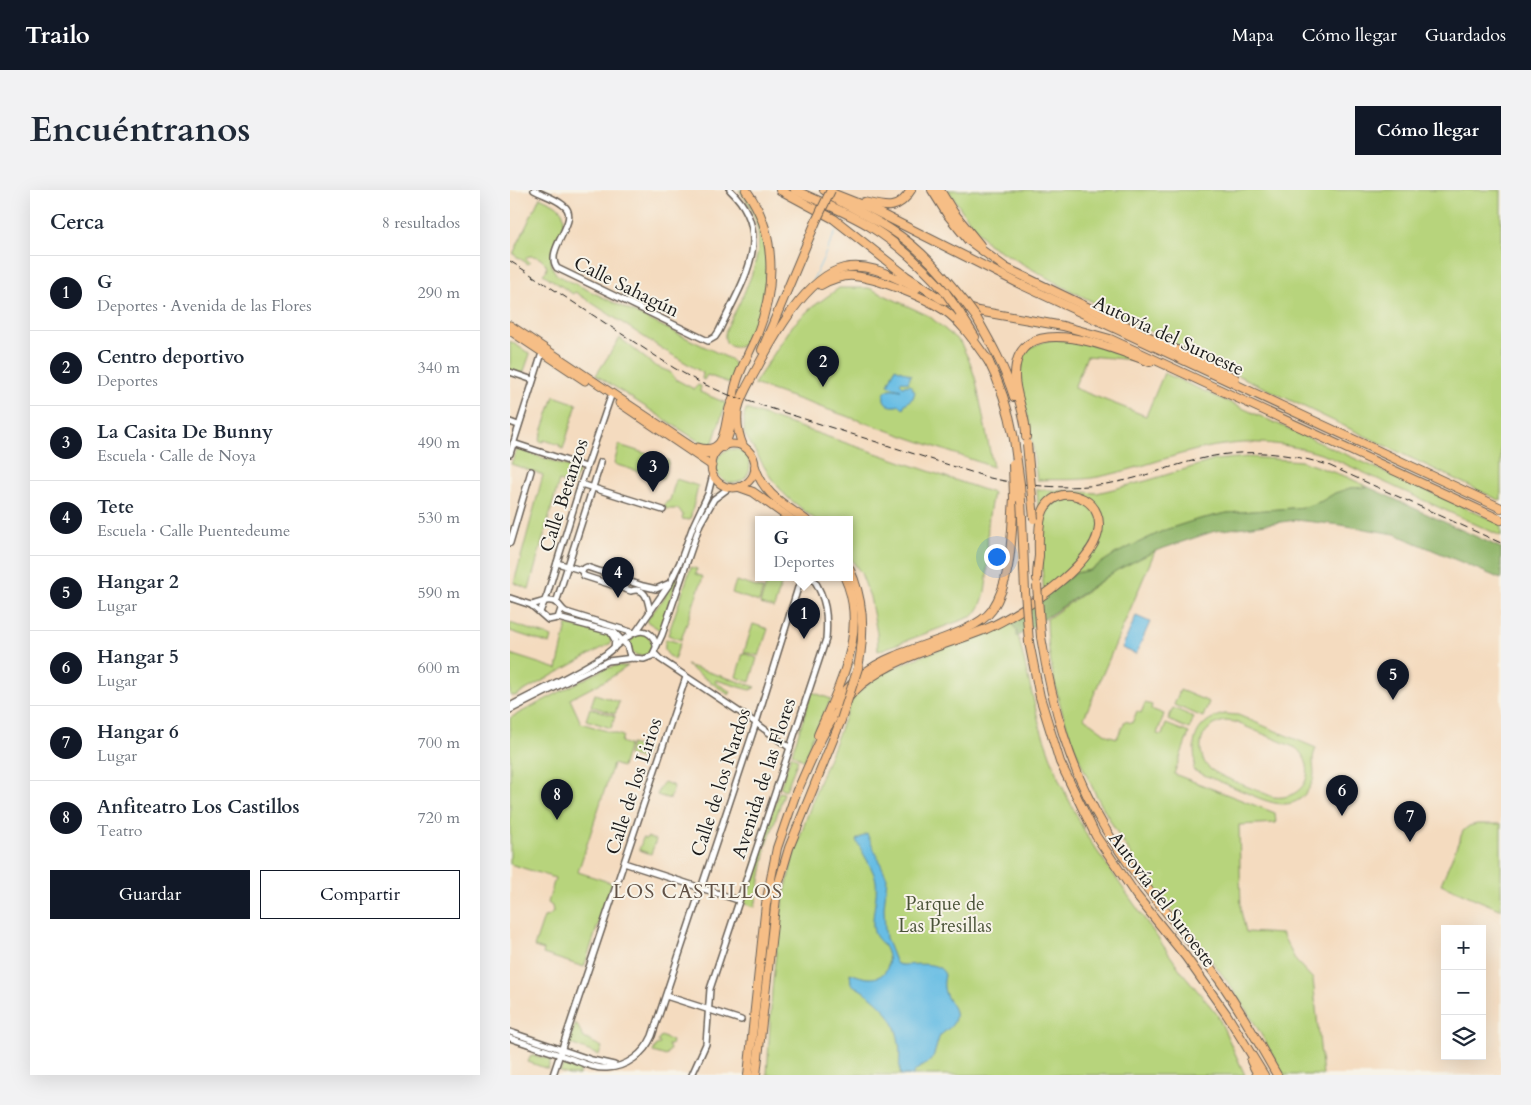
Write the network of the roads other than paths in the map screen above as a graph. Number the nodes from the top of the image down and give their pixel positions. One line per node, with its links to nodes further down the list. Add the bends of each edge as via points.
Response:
1 (534, 190): 2 (street, Calle Sahagún, via 563,205 567,211 567,224 553,256 557,268 706,340 711,340 719,331 753,253 750,221 741,201)
2 (730, 190)
3 (746, 190): 28 (highway, via 765,225 771,273 762,320 736,383)
4 (780, 190): 17 (highway, Autovía del Suroeste, via 834,219 906,276)
5 (795, 190): 17 (highway, Autovía del Suroeste, via 870,226 930,275)
6 (820, 190): 34 (highway, Autovía del Suroeste, bridge, via 894,232 943,274 995,349 1008,378)
7 (824, 190): 14 (highway, Autovía del Suroeste)
8 (831, 190): 16 (highway, bridge)
9 (911, 190): 13 (highway)
10 (916, 190): 13 (highway)
11 (932, 190): 15 (highway, via 968,240)
12 (940, 190): 15 (highway, via 976,241)
13 (906, 198): 14 (highway, via 892,207)
14 (849, 199): 29 (highway, Autovía del Suroeste, via 1031,289)
15 (1006, 268): 29 (highway, via 1299,409)
16 (791, 278): 26 (highway); 28 (highway)
17 (944, 296): 18 (highway, via 875,269 855,267 835,272 812,287); 22 (highway, Autovía del Suroeste, bridge, via 960,313); 24 (highway, Autovía del Suroeste, via 978,311 1064,326 1110,339)
18 (801, 299): 22 (highway, via 838,278 853,276 879,282 944,310 957,321); 26 (highway, via 775,335)
19 (510, 325): 27 (main road)
20 (510, 331): 21 (main road)
21 (542, 353): 25 (street); 27 (main road)
22 (989, 362): 33 (highway, Autovía del Suroeste)
23 (510, 372): 25 (street)
24 (1181, 372): 34 (highway, via 1079,339 1055,336 1034,341 1020,354 1015,371); 53 (highway, Autovía del Suroeste)
25 (534, 380): 31 (street)
26 (746, 389): 36 (highway, via 737,420)
27 (611, 395): 32 (main road); 41 (street, Calle Betanzos); 43 (main road)
28 (733, 400): 32 (main road, via 728,409 724,435 716,445 706,449); 37 (highway, via 730,432)
29 (1316, 421): 49 (highway, Autovía del Suroeste)
30 (510, 422): 31 (street)
31 (518, 425): 35 (street)
32 (676, 435): 38 (main road, via 701,452)
33 (1014, 439): 83 (highway, bridge, via 1014,498 1008,563 993,608 972,626 873,667 845,690); 92 (highway, Autovía del Suroeste, bridge, via 1030,642 1040,697 1060,762 1096,836 1136,895 1186,956)
34 (1026, 441): 62 (highway, Autovía del Suroeste, bridge)
35 (513, 443): 39 (street); 41 (street)
36 (743, 446): 37 (main road); 42 (main road, via 752,455)
37 (723, 447): 38 (main road)
38 (715, 453): 43 (main road)
39 (510, 454)
40 (601, 462): 48 (street, Calle Betanzos)
41 (586, 467): 45 (street, Calle Betanzos)
42 (755, 467): 47 (main road, via 751,478); 52 (highway, via 767,491)
43 (712, 470): 46 (main road, via 718,481); 63 (street, via 708,494)
44 (531, 471): 54 (street)
45 (581, 484): 48 (street); 55 (street, Calle Betanzos)
46 (730, 487): 47 (main road); 77 (street, via 714,499 700,524)
47 (739, 487): 51 (highway, via 749,489)
48 (593, 488): 50 (street); 56 (street, Calle Betanzos)
49 (1501, 508)
50 (663, 510)
51 (786, 516)
52 (800, 516)
53 (1501, 520)
54 (510, 544)
55 (557, 563): 56 (street); 66 (street, Calle Betanzos)
56 (569, 566): 57 (street); 67 (street, Calle Betanzos)
57 (581, 570): 64 (street, via 587,567); 64 (street, via 584,576 631,591)
58 (853, 578): 100 (highway, bridge, via 862,617 858,668 841,720 789,848 778,889)
59 (800, 581): 84 (street, Calle de los Nardos)
60 (814, 581): 85 (street, Avenida de las Flores, via 828,619 826,639)
61 (846, 581): 83 (highway, via 853,608 852,645)
62 (1037, 582): 86 (highway, via 1042,512 1048,503 1064,495 1086,500 1099,519 1097,540 1087,556 1055,587 1014,614 987,628 898,661 862,685 825,731); 103 (highway, Autovía del Suroeste, bridge, via 1041,638 1051,696 1072,763 1088,798 1106,831 1153,897 1218,978)
63 (670, 583): 64 (street, via 656,589); 71 (street)
64 (636, 586): 71 (street, via 646,595)
65 (510, 598): 68 (street)
66 (544, 602): 67 (street); 68 (street); 70 (street)
67 (556, 603): 69 (street)
68 (531, 605): 70 (street)
69 (561, 609): 72 (street); 74 (street)
70 (540, 612): 72 (street, via 548,620)
71 (650, 612): 74 (street)
72 (558, 618): 73 (street)
73 (611, 633): 75 (street); 78 (street, via 615,640)
74 (633, 634): 75 (street); 76 (street); 77 (street, via 642,631 650,634)
75 (623, 641): 76 (street); 78 (street)
76 (627, 646): 80 (street)
77 (656, 646): 79 (street)
78 (614, 648): 82 (street)
79 (654, 653): 80 (street, via 644,660); 81 (street)
80 (633, 658): 82 (street, via 608,661)
81 (686, 677): 84 (street); 87 (street, Calle de los Lirios)
82 (510, 707)
83 (828, 714): 86 (highway)
84 (756, 723): 85 (street); 88 (street, Calle de los Nardos)
85 (790, 748): 89 (street, Avenida de las Flores)
86 (796, 794): 99 (highway, via 777,848 767,895)
87 (624, 863): 88 (street); 96 (street, Calle de los Lirios)
88 (701, 888): 89 (street); 90 (street, Calle de los Nardos)
89 (738, 900): 91 (street, Avenida de las Flores, via 710,989)
90 (666, 996): 91 (street); 96 (street, Calle de los Nardos, via 652,1036 635,1058 619,1065)
91 (710, 1010): 93 (street); 98 (street, Avenida de las Flores, via 706,1044)
92 (1227, 1015): 101 (highway); 102 (highway, Autovía del Suroeste)
93 (741, 1020)
94 (510, 1032): 96 (street)
95 (510, 1038): 96 (street)
96 (560, 1052): 97 (street, Calle de los Lirios)
97 (553, 1075)
98 (692, 1075)
99 (748, 1075)
100 (756, 1075)
101 (1258, 1075)
102 (1264, 1075)
103 (1277, 1075)

